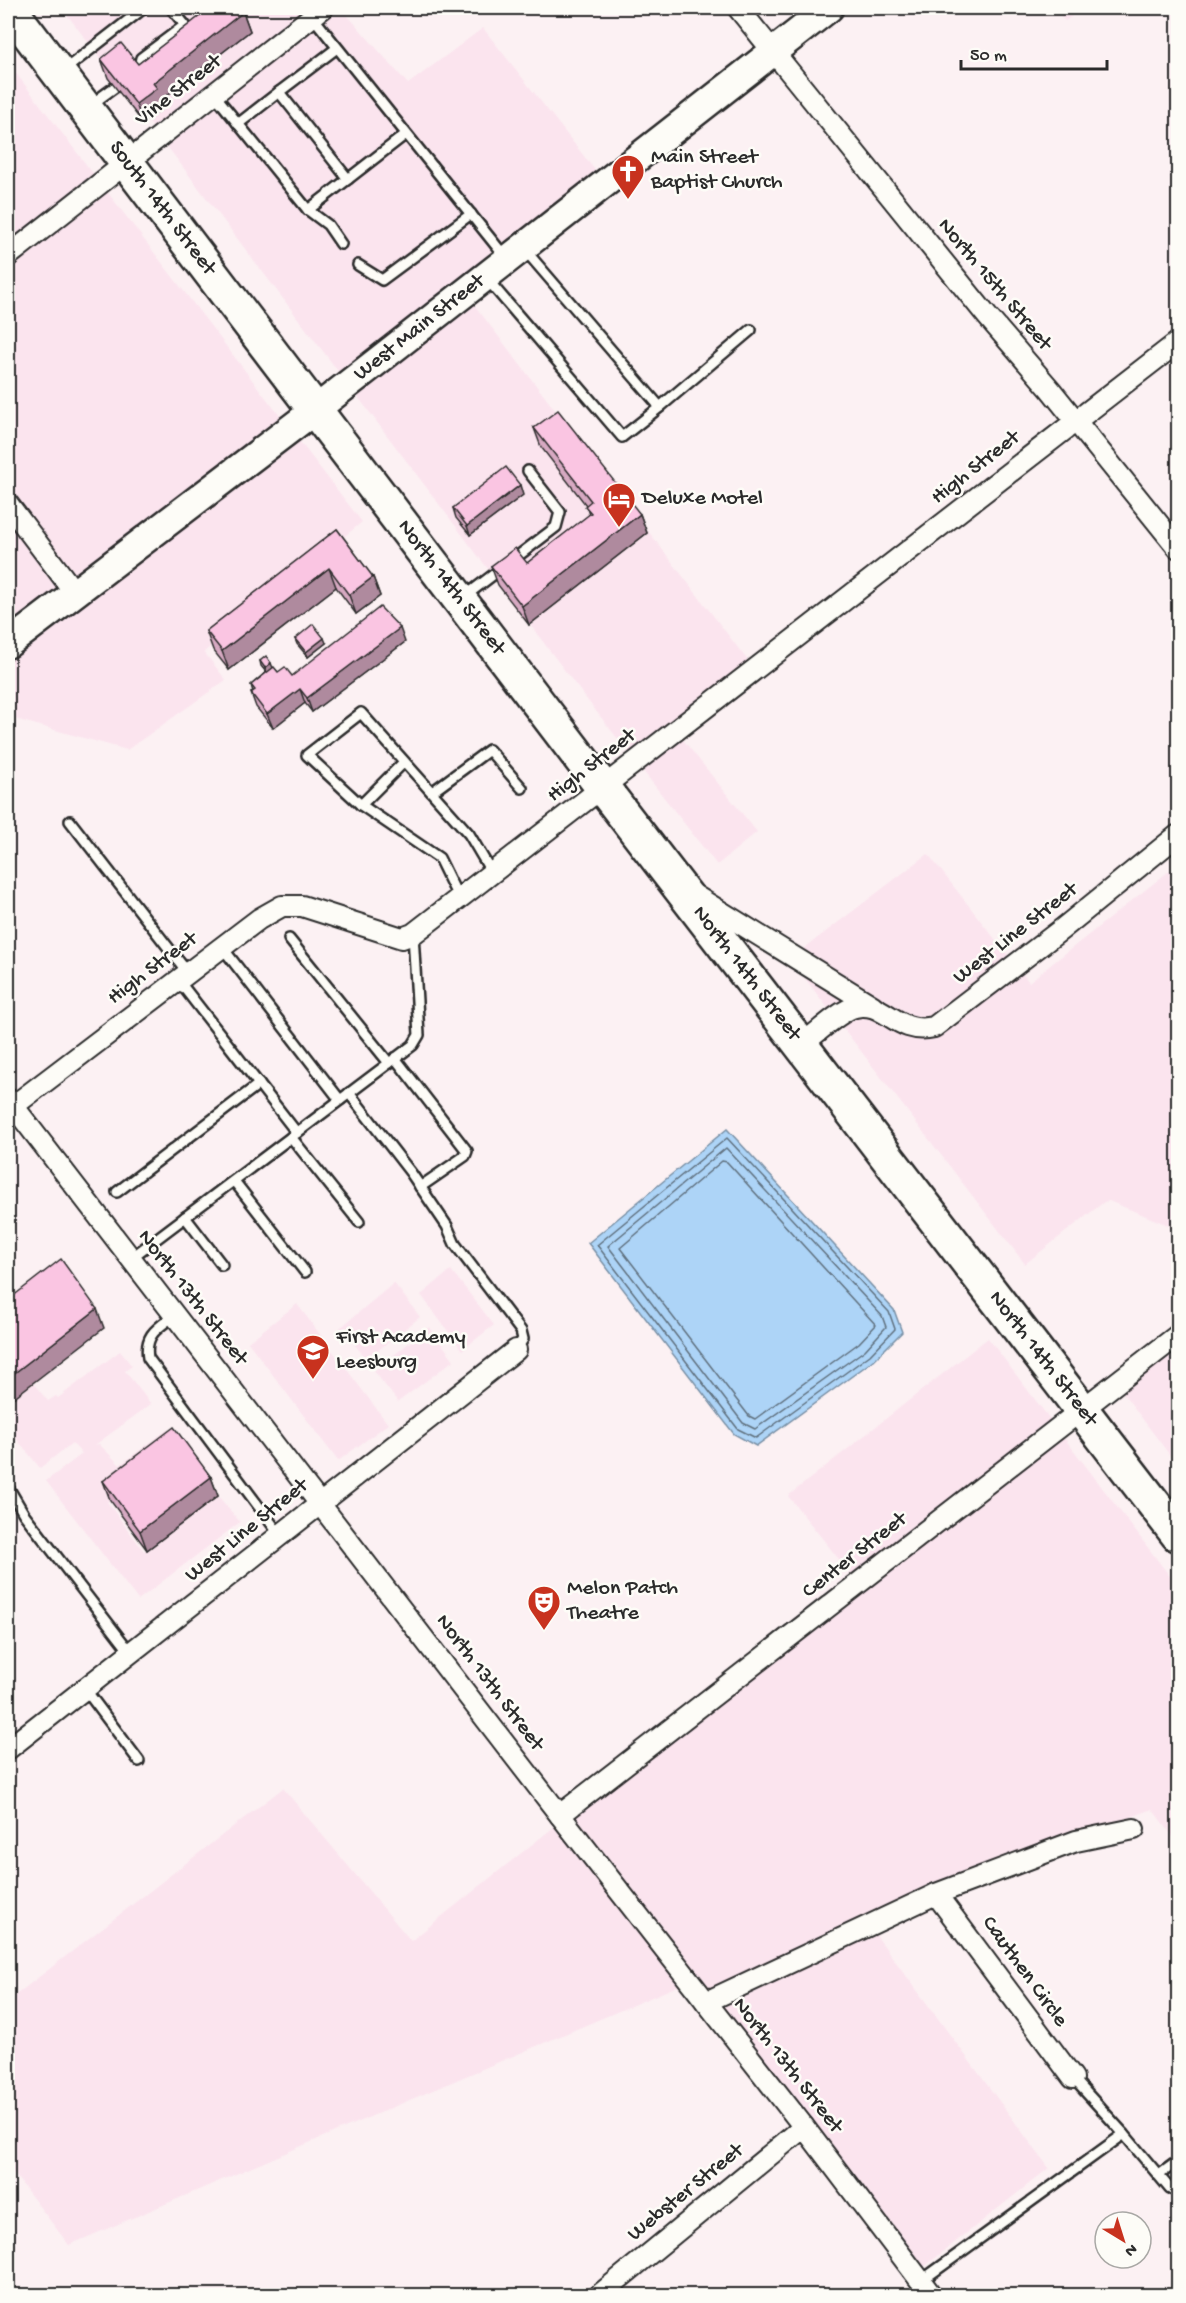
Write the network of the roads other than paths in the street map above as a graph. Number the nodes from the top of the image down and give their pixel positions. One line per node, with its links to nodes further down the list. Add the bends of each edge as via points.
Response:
1 (9, 8): 10 (highway, South 14th Street)
2 (144, 8): 10 (lane)
3 (171, 8): 9 (lane, via 185,25 141,58)
4 (738, 8): 8 (street, North 15th Street)
5 (829, 8): 8 (main road, West Main Street)
6 (317, 12): 7 (lane); 13 (street, Vine Street)
7 (337, 48): 12 (lane); 16 (lane)
8 (774, 51): 22 (main road, West Main Street); 30 (street, North 15th Street)
9 (135, 71)
10 (59, 74): 14 (highway, South 14th Street)
11 (115, 87): 14 (lane)
12 (279, 92): 15 (lane); 18 (lane)
13 (214, 94): 15 (lane); 17 (street, Vine Street)
14 (85, 110): 17 (highway, South 14th Street)
15 (238, 124): 19 (lane)
16 (406, 134): 18 (lane); 20 (lane)
17 (127, 162): 23 (street, Vine Street); 29 (highway, South 14th Street)
18 (348, 179): 19 (lane)
19 (308, 210): 21 (lane, via 328,225)
20 (471, 214): 22 (lane); 24 (lane, via 382,280)
21 (341, 244)
22 (515, 254): 25 (main road, West Main Street); 28 (lane)
23 (8, 256)
24 (357, 265)
25 (485, 277): 28 (lane, via 622,437); 29 (main road, West Main Street)
26 (751, 330): 28 (lane)
27 (1179, 342): 30 (street, High Street)
28 (660, 407)
29 (315, 410): 34 (main road, West Main Street); 35 (highway, North 14th Street)
30 (1076, 422): 33 (street, North 15th Street); 38 (street, High Street)
31 (528, 471): 35 (lane, via 560,512 556,527)
32 (8, 504): 34 (street)
33 (1179, 548)
34 (75, 593): 36 (main road, West Main Street)
35 (460, 600): 38 (highway, North 14th Street)
36 (8, 644)
37 (404, 762): 40 (lane); 41 (lane); 41 (lane, via 361,713 307,755)
38 (603, 788): 44 (street, High Street); 45 (highway, North 14th Street)
39 (522, 789): 40 (lane, via 489,750)
40 (432, 792): 44 (lane, via 470,834)
41 (361, 806): 46 (lane, via 439,858)
42 (70, 821): 50 (lane)
43 (1179, 835): 51 (street, West Line Street, via 934,1027 906,1027)
44 (492, 873): 46 (street, High Street)
45 (679, 885): 51 (street, West Line Street); 52 (highway, North 14th Street)
46 (459, 900): 47 (street, High Street)
47 (413, 934): 49 (street, High Street, via 402,938 302,906 282,906); 53 (lane, via 419,1035 413,1045)
48 (289, 939): 53 (lane)
49 (222, 947): 50 (street, High Street); 56 (lane)
50 (183, 976): 54 (lane); 57 (street, High Street)
51 (873, 1006): 52 (street, via 855,1007)
52 (801, 1045): 70 (highway, North 14th Street)
53 (392, 1061): 55 (lane); 60 (lane, via 467,1151)
54 (259, 1084): 58 (lane); 61 (lane)
55 (349, 1093): 56 (lane); 60 (lane)
56 (340, 1100): 58 (lane)
57 (9, 1105): 64 (street, North 13th Street)
58 (294, 1135): 59 (lane); 63 (lane)
59 (234, 1181): 62 (lane); 66 (lane)
60 (420, 1187): 69 (lane, via 447,1226 454,1244 521,1331 523,1339)
61 (117, 1192)
62 (185, 1217): 64 (lane); 65 (lane)
63 (359, 1222)
64 (131, 1258): 67 (street, North 13th Street)
65 (222, 1265)
66 (305, 1272)
67 (175, 1315): 72 (street, North 13th Street); 73 (lane, via 152,1333 146,1345 148,1358)
68 (1179, 1335): 70 (street, Center Street)
69 (516, 1350): 72 (street, West Line Street)
70 (1082, 1410): 74 (highway, North 14th Street); 79 (street, Center Street)
71 (8, 1487): 75 (lane, via 24,1514)
72 (321, 1503): 73 (street, West Line Street); 79 (street, North 13th Street)
73 (280, 1535): 75 (street, West Line Street)
74 (1179, 1535)
75 (131, 1653): 76 (street, West Line Street)
76 (85, 1689): 77 (street, West Line Street); 78 (lane)
77 (8, 1749)
78 (139, 1761)
79 (560, 1815): 82 (street, North 13th Street)
80 (1134, 1829): 81 (street, via 1076,1841)
81 (936, 1894): 82 (street); 83 (street, Cauthen Circle)
82 (706, 2002): 84 (street, North 13th Street)
83 (1073, 2078): 85 (lane)
84 (804, 2127): 89 (street, North 13th Street); 90 (street, Webster Street)
85 (1124, 2134): 87 (lane); 89 (lane)
86 (1179, 2161): 87 (lane)
87 (1159, 2175): 88 (lane, via 1170,2189)
88 (1179, 2191)
89 (927, 2288)
90 (598, 2295)

